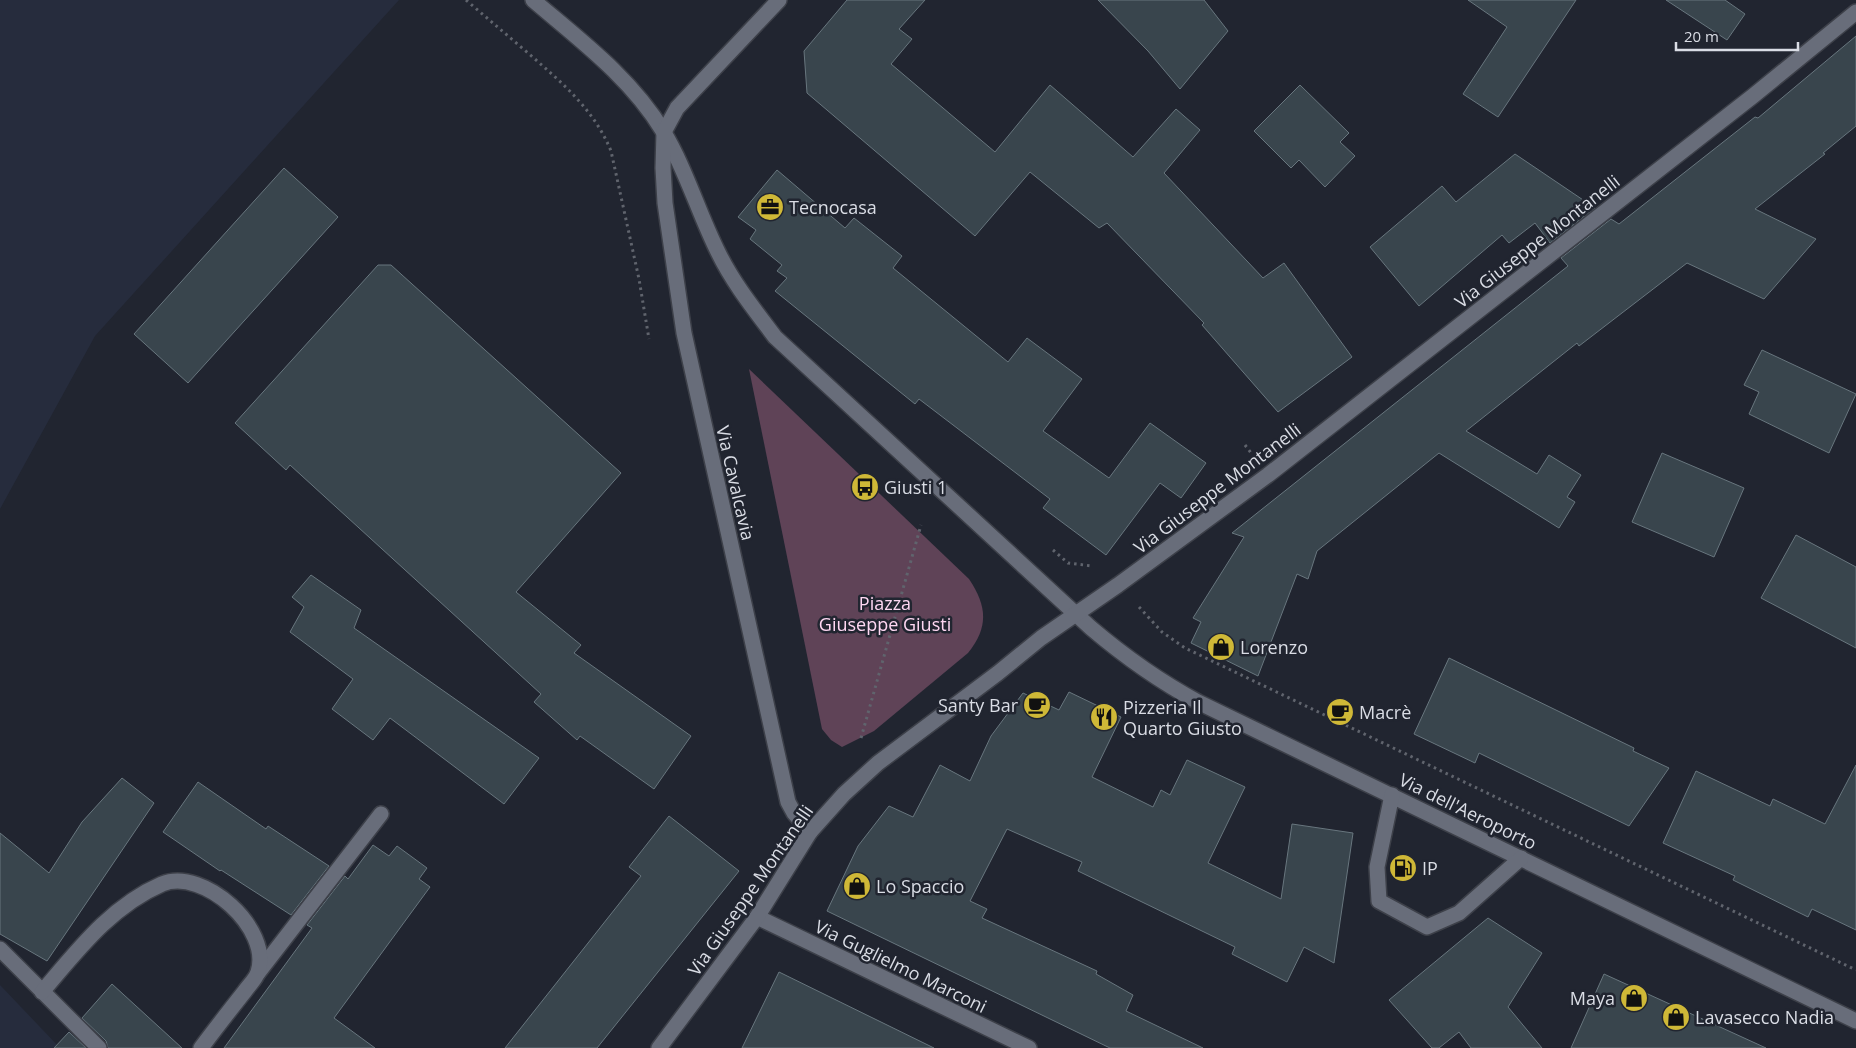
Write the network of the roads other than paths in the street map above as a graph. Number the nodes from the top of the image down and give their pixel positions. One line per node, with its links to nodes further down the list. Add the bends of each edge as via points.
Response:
1 (533, 0): 4 (street, via 631,87)
2 (779, 0): 4 (street, via 678,108)
3 (1856, 12): 5 (street, Via Giuseppe Montanelli, via 1290,458)
4 (664, 132): 5 (street, via 691,185 718,253 742,294 775,337); 8 (street, Via Cavalcavia, via 665,202 684,333 788,802)
5 (1076, 614): 6 (street, Via dell'Aeroporto, via 1133,662 1168,685); 8 (street, Via Giuseppe Montanelli, via 878,763)
6 (1392, 795): 9 (street, Via dell'Aeroporto); 9 (street, via 1377,866 1379,901 1427,927 1459,912)
7 (381, 814): 12 (street)
8 (810, 832): 10 (street, Via Giuseppe Montanelli)
9 (1522, 858): 14 (street, Via dell'Aeroporto)
10 (757, 917): 17 (street, Via Giuseppe Montanelli); 18 (street, Via Guglielmo Marconi)
11 (0, 949): 13 (street)
12 (258, 973): 13 (street, via 260,952 254,932 245,920 231,905 205,888 179,881 164,883 135,899 93,932); 16 (street)
13 (42, 992): 15 (street)
14 (1856, 1020)
15 (99, 1048)
16 (201, 1048)
17 (660, 1048)
18 (1029, 1048)

